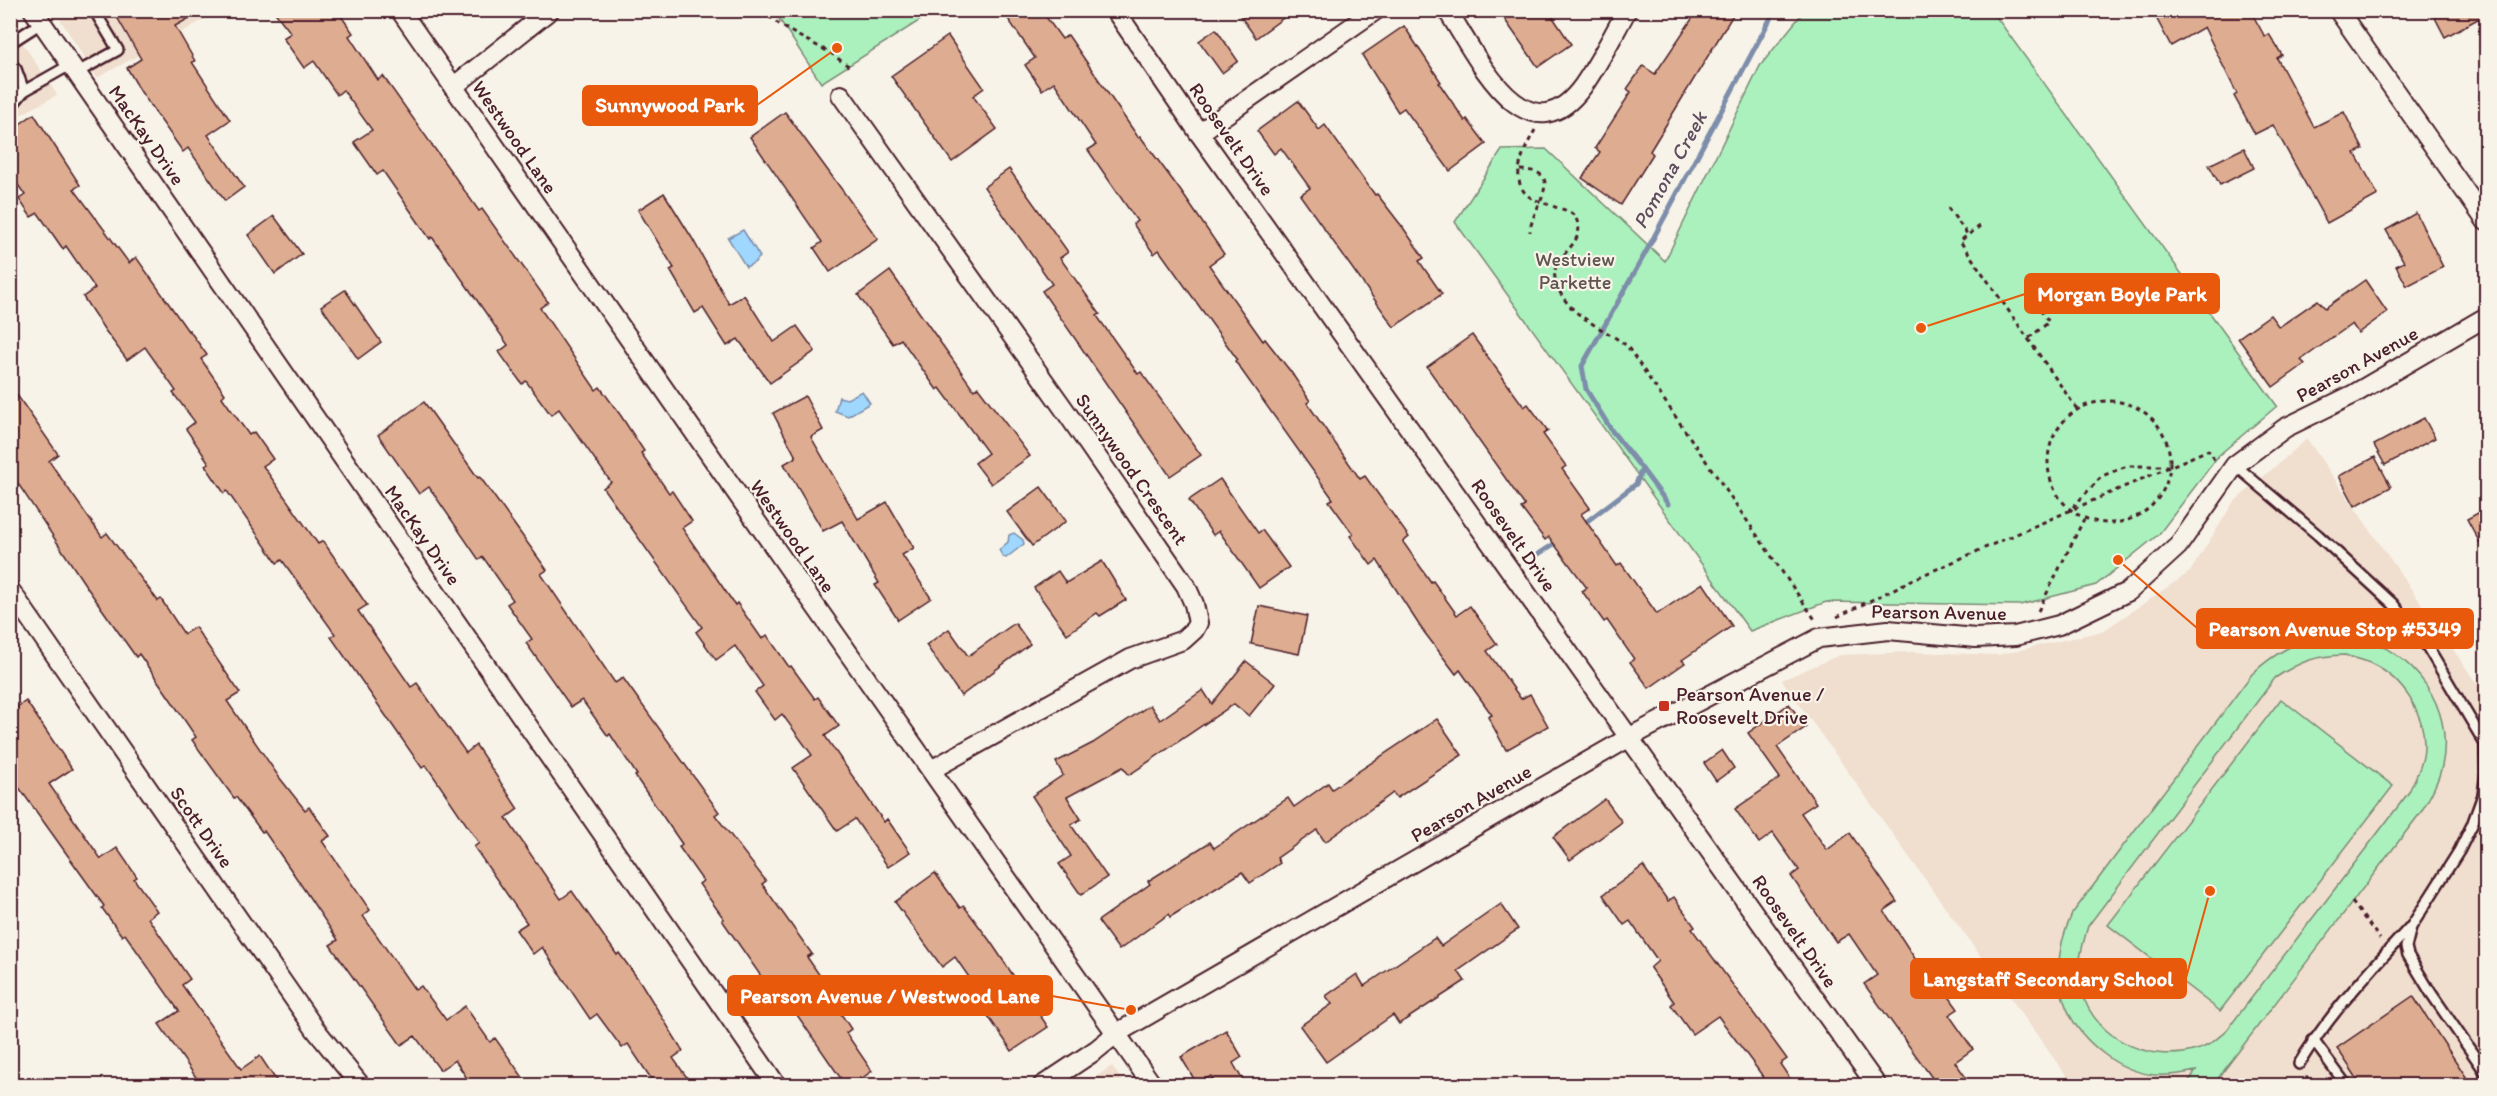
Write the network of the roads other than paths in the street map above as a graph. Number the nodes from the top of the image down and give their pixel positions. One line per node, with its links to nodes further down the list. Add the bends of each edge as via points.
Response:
1 (94, 10): 12 (lane, via 118,51)
2 (400, 10): 13 (street, Westwood Lane)
3 (550, 10): 13 (street)
4 (1115, 10): 17 (street, Roosevelt Drive)
5 (1376, 10): 17 (street)
6 (1447, 10): 7 (street, via 1498,87 1512,103 1533,114 1561,108 1583,86)
7 (1627, 10)
8 (2338, 10): 18 (street)
9 (37, 17): 10 (lane); 12 (street, MacKay Drive)
10 (10, 44)
11 (10, 62): 14 (lane)
12 (73, 69): 14 (lane); 31 (street, MacKay Drive)
13 (453, 87): 24 (street, Westwood Lane)
14 (24, 91): 16 (lane)
15 (841, 95): 24 (street, Sunnywood Crescent, via 1186,586 1198,623 1183,640 1130,659)
16 (10, 108)
17 (1199, 133): 22 (street, Roosevelt Drive)
18 (2487, 221)
19 (2487, 317): 20 (street, Pearson Avenue, via 2354,394 2285,428)
20 (2226, 465): 22 (street, Pearson Avenue, via 2178,546 2129,591 2058,625 2005,637 1888,630 1819,638); 23 (lane, via 2318,535 2392,604 2428,648)
21 (10, 590): 30 (street, Scott Drive, via 315,1029)
22 (1630, 737): 26 (street, Pearson Avenue); 34 (street, Roosevelt Drive)
23 (2486, 745): 25 (lane, via 2483,795 2472,825)
24 (931, 771): 26 (street, Westwood Lane)
25 (2410, 927): 27 (lane); 29 (lane, via 2408,955)
26 (1117, 1033): 32 (street, Pearson Avenue); 33 (street, Westwood Lane)
27 (2313, 1040): 28 (lane); 35 (lane)
28 (2299, 1064)
29 (2487, 1073)
30 (361, 1086)
31 (777, 1086)
32 (1042, 1086)
33 (1153, 1086)
34 (1877, 1086)
35 (2347, 1086)

